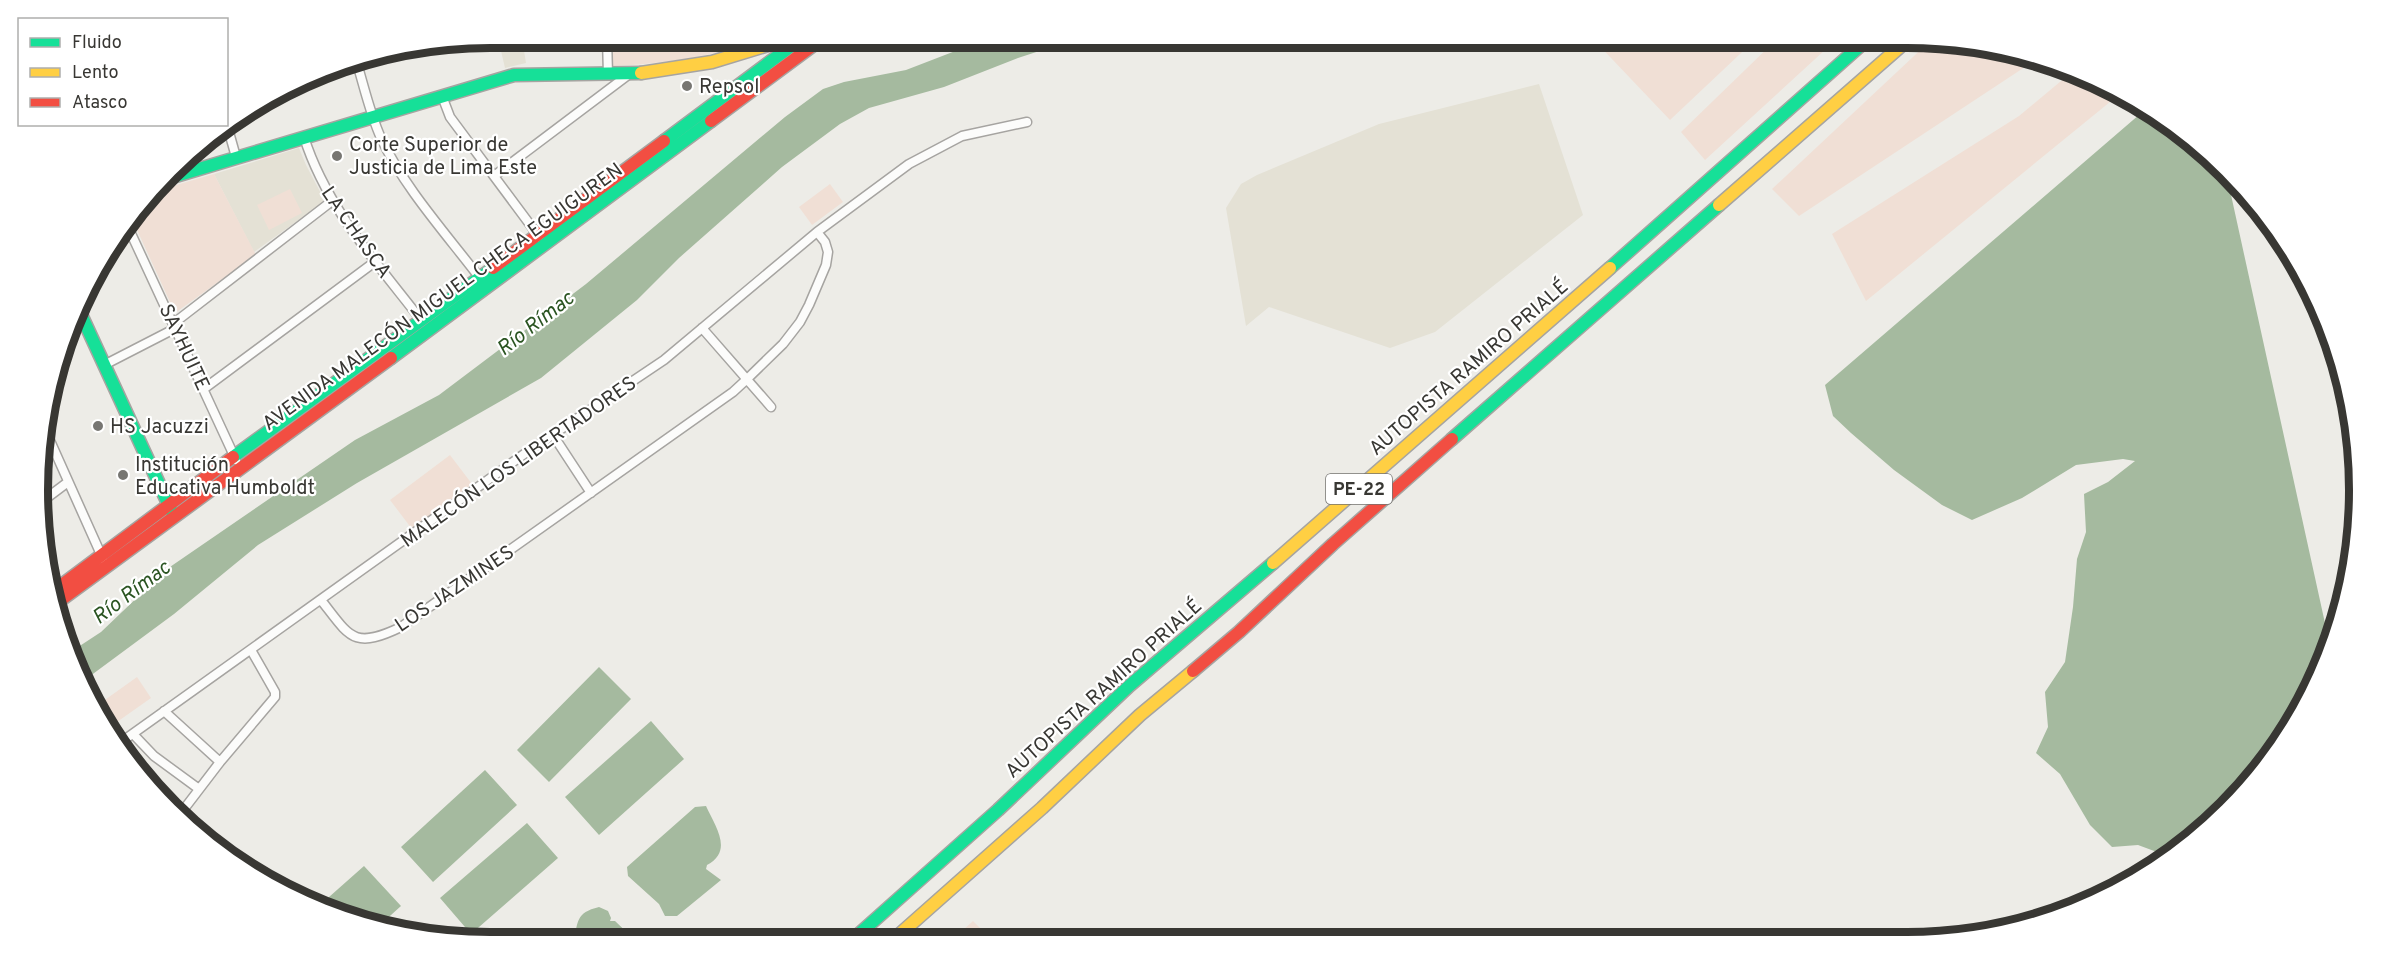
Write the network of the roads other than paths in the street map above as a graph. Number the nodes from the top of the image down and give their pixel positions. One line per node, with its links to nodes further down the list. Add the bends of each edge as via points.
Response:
1 (607, 48): 8 (street)
2 (754, 48): 9 (main road, via 698,66)
3 (789, 48): 21 (main road, AVENIDA MALECÓN MIGUEL CHECA EGUIGUREN)
4 (809, 48): 21 (main road, AVENIDA MALECÓN MIGUEL CHECA EGUIGUREN)
5 (1858, 48): 51 (main road, AUTOPISTA RAMIRO PRIALÉ / PE-22, via 1129,686)
6 (1899, 48): 52 (main road, PE-22, via 1333,544 1239,632 1140,715)
7 (358, 68): 11 (street)
8 (608, 75): 9 (main road); 10 (main road, via 534,72)
9 (628, 75): 17 (street)
10 (442, 96): 11 (main road); 17 (street, via 450,117)
11 (373, 117): 14 (main road); 23 (street, via 395,163)
12 (1027, 123): 20 (street, MALECÓN LOS LIBERTADORES, via 962,136 909,164)
13 (229, 133): 15 (street)
14 (304, 137): 15 (main road); 18 (street, LA CHASCA)
15 (236, 157): 16 (main road)
16 (180, 175)
17 (494, 176): 21 (street)
18 (332, 201): 22 (street, LA CHASCA); 26 (street)
19 (131, 232): 26 (street, SAYHUITE)
20 (817, 232): 27 (street, MALECÓN LOS LIBERTADORES); 29 (street, LOS JAZMINES, via 828,252 809,305 783,344)
21 (542, 240): 23 (main road, AVENIDA MALECÓN MIGUEL CHECA EGUIGUREN); 35 (main road, AVENIDA MALECÓN MIGUEL CHECA EGUIGUREN)
22 (376, 261): 25 (street, LA CHASCA); 30 (street)
23 (479, 277): 25 (main road, AVENIDA MALECÓN MIGUEL CHECA EGUIGUREN)
24 (83, 319): 28 (main road)
25 (421, 320): 34 (main road, AVENIDA MALECÓN MIGUEL CHECA EGUIGUREN)
26 (175, 326): 28 (street); 30 (street, SAYHUITE)
27 (702, 328): 29 (street); 32 (street, MALECÓN LOS LIBERTADORES, via 664,360)
28 (104, 365): 39 (main road)
29 (746, 380): 31 (street); 37 (street, LOS JAZMINES)
30 (205, 388): 34 (street, SAYHUITE)
31 (771, 407)
32 (553, 435): 37 (street); 43 (street, MALECÓN LOS LIBERTADORES)
33 (51, 443): 36 (street)
34 (234, 456): 35 (street, SAYHUITE); 39 (main road, AVENIDA MALECÓN MIGUEL CHECA EGUIGUREN)
35 (240, 468): 39 (main road, AVENIDA MALECÓN MIGUEL CHECA EGUIGUREN)
36 (68, 482): 38 (street); 40 (street)
37 (591, 493): 43 (street, LOS JAZMINES, via 386,634 367,640 351,635)
38 (48, 497)
39 (172, 511): 40 (main road, AVENIDA MALECÓN MIGUEL CHECA EGUIGUREN)
40 (104, 562): 41 (main road, AVENIDA MALECÓN MIGUEL CHECA EGUIGUREN); 42 (main road, AVENIDA MALECÓN MIGUEL CHECA EGUIGUREN)
41 (59, 588)
42 (62, 598)
43 (321, 600): 44 (street, MALECÓN LOS LIBERTADORES)
44 (250, 650): 45 (street, MALECÓN LOS LIBERTADORES); 48 (street, via 275,697)
45 (164, 711): 46 (street, MALECÓN LOS LIBERTADORES); 48 (street)
46 (133, 734): 47 (street, MALECÓN LOS LIBERTADORES); 49 (street, via 153,756)
47 (125, 740)
48 (220, 762): 49 (street)
49 (199, 789): 50 (street)
50 (184, 809)
51 (861, 932)
52 (902, 932)

